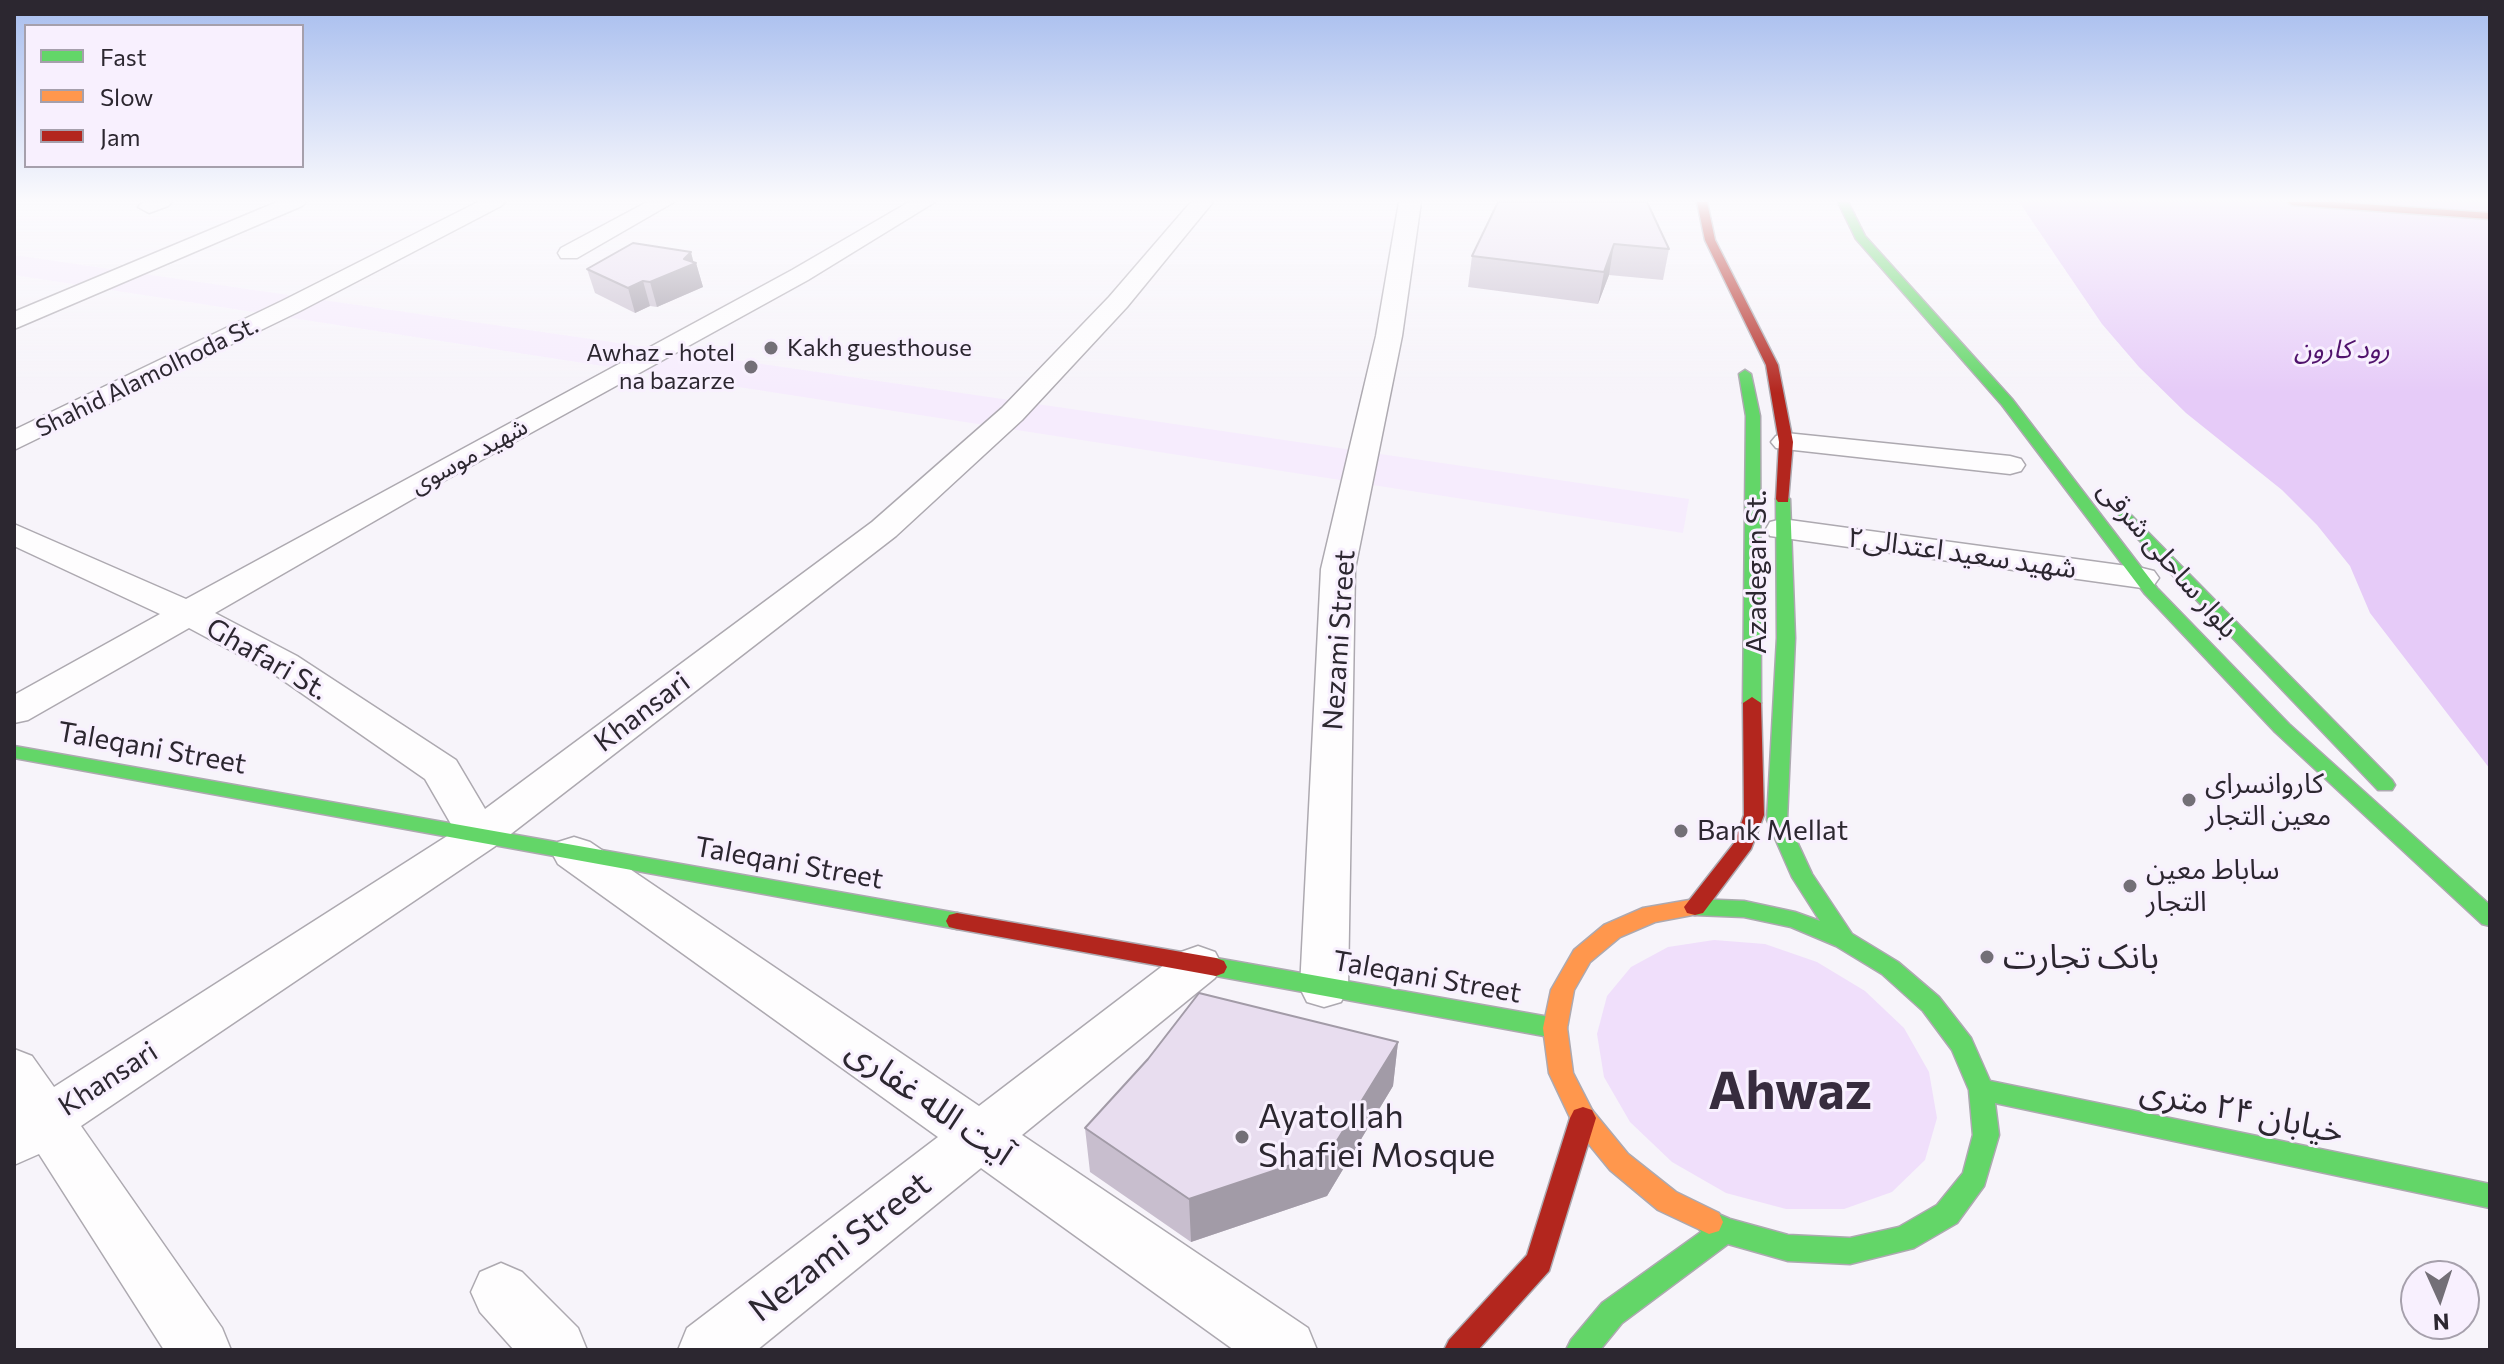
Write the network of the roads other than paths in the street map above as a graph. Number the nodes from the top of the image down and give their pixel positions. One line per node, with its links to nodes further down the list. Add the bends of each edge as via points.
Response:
1 (145, 266): 11 (street)
2 (368, 266): 14 (street, Shahid Alamolhoda St.)
3 (815, 266): 21 (street, شهید موسوی)
4 (1149, 266): 25 (street, Khansari, via 1012,414 884,529)
5 (1400, 266): 31 (street, Nezami Street, via 1338,569)
6 (1702, 266): 10 (main road)
7 (1723, 266): 15 (main road, Azadegan St., via 1772,365)
8 (1886, 266): 20 (main road, بلوار ساحلی شرقی, via 2007,402)
9 (1909, 266): 13 (main road)
10 (1708, 280)
11 (14, 321)
12 (1743, 361): 27 (main road, Azadegan St., via 1753,416 1754,815 1744,844)
13 (2002, 368)
14 (14, 441)
15 (1786, 442): 16 (street); 18 (main road, Azadegan St.)
16 (2010, 465)
17 (2108, 499): 24 (main road, بلوار ساحلی شرقی)
18 (1782, 529): 20 (street, شهید سعید اعتدالی۲); 29 (main road, Azadegan St., via 1786,638 1777,820 1803,877)
19 (14, 534): 21 (street, Ghafari St.)
20 (2142, 578): 28 (main road, بلوار ساحلی شرقی, via 2282,728)
21 (188, 613): 22 (street, شهید موسوی); 25 (street, Ghafari St., via 284,664 441,770)
22 (14, 711)
23 (14, 752): 25 (main road, Taleqani Street)
24 (2403, 803)
25 (479, 836): 26 (main road, Taleqani Street); 36 (street, Khansari)
26 (574, 853): 30 (main road, Taleqani Street); 37 (street, آیت الله غفاری)
27 (1695, 907): 29 (main road, via 1744,909 1795,920); 32 (main road, via 1651,914 1612,931 1582,956 1563,990)
28 (2490, 918)
29 (1844, 940): 34 (main road, via 1890,968 1931,1004 1962,1045)
30 (1198, 965): 31 (main road, Taleqani Street); 37 (street, Nezami Street)
31 (1324, 988): 32 (main road, Taleqani Street)
32 (1555, 1028): 35 (main road, via 1561,1073)
33 (14, 1071): 36 (street)
34 (1981, 1090): 38 (main road, خیابان ۲۴ متری); 39 (main road, via 1986,1135 1975,1178 1947,1214 1904,1239 1850,1251 1804,1249)
35 (1583, 1118): 39 (main road, via 1619,1162 1667,1201); 45 (main road, via 1539,1262)
36 (30, 1130): 41 (street)
37 (981, 1137): 43 (street, Nezami Street); 44 (street, آیت الله غفاری)
38 (2490, 1196)
39 (1725, 1230): 46 (main road, via 1612,1313)
40 (501, 1292): 42 (street)
41 (200, 1350)
42 (556, 1350)
43 (709, 1350)
44 (1286, 1350)
45 (1459, 1350)
46 (1581, 1350)

